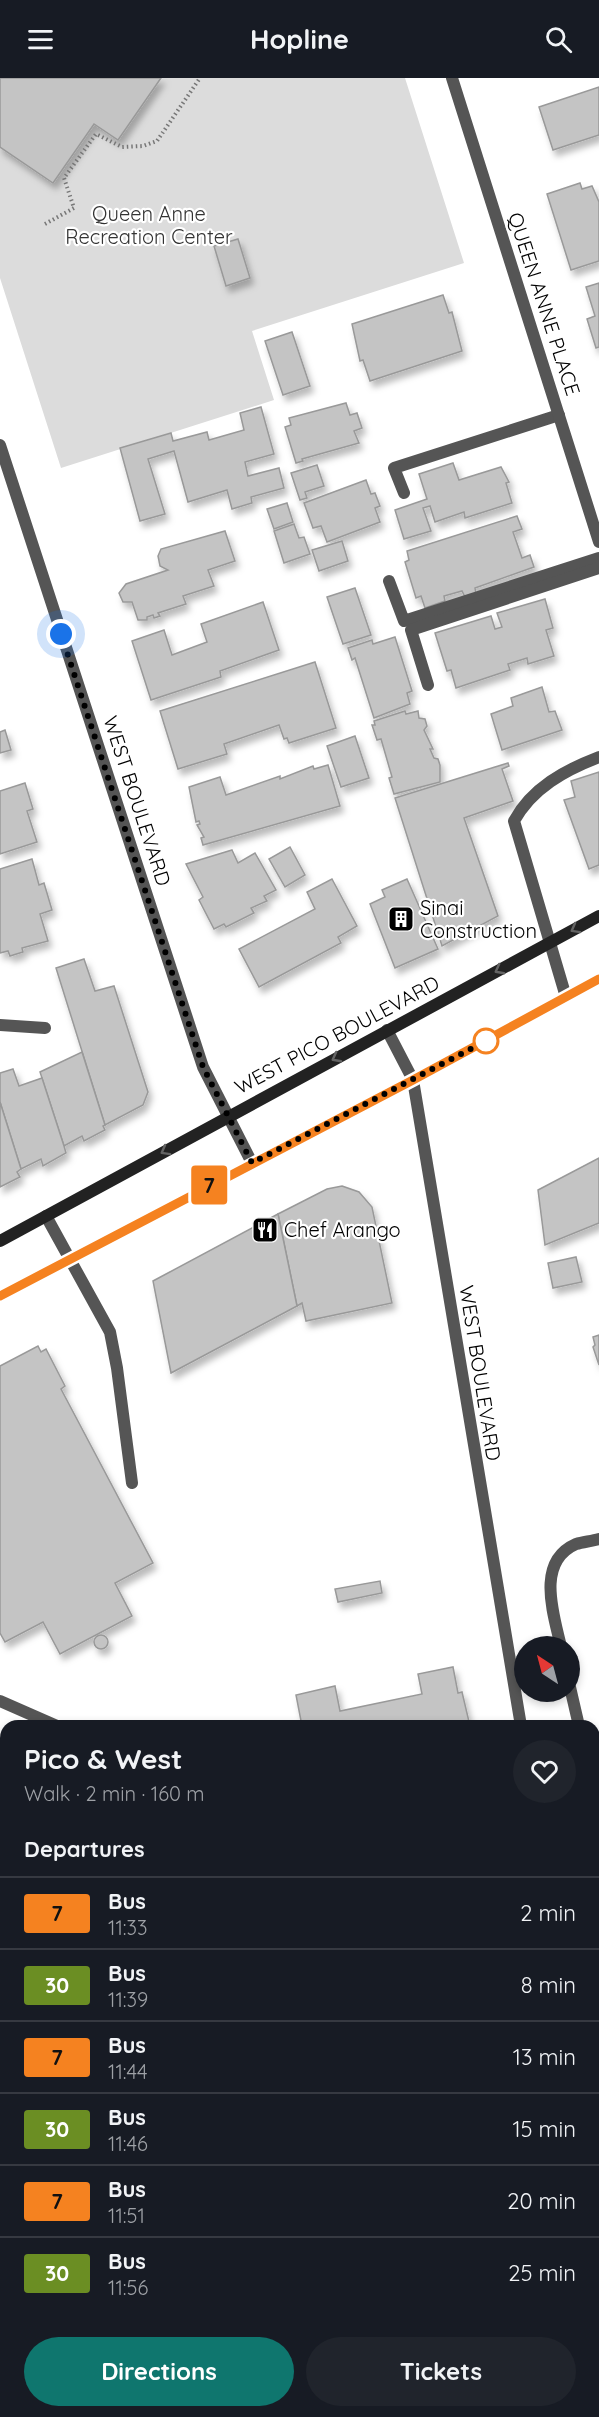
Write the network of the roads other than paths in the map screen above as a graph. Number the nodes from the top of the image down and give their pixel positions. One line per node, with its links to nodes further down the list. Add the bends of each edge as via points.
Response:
1 (452, 78): 2 (street, QUEEN ANNE PLACE)
2 (559, 415): 4 (street, via 394,468); 5 (street, QUEEN ANNE PLACE)
3 (0, 445): 19 (street, WEST BOULEVARD, via 203,1067)
4 (404, 494)
5 (599, 542)
6 (599, 558): 8 (street, via 404,621)
7 (599, 568): 9 (street, via 411,630)
8 (389, 581)
9 (428, 685)
10 (599, 757): 12 (street, via 558,774 514,821)
11 (599, 916): 12 (main road, WEST PICO BOULEVARD, one-way to 12)
12 (550, 942): 14 (street); 17 (main road, WEST PICO BOULEVARD, one-way to 17)
13 (599, 979): 14 (main road)
14 (566, 997): 18 (main road)
15 (0, 1025): 16 (street)
16 (45, 1028)
17 (387, 1030): 18 (street, WEST BOULEVARD); 19 (main road, WEST PICO BOULEVARD, one-way to 19)
18 (413, 1080): 20 (main road); 31 (street, WEST BOULEVARD)
19 (227, 1116): 20 (street, WEST BOULEVARD); 21 (main road, WEST PICO BOULEVARD, one-way to 21)
20 (252, 1163): 23 (main road)
21 (46, 1216): 22 (main road, WEST PICO BOULEVARD); 23 (street)
22 (0, 1241)
23 (69, 1259): 24 (main road); 25 (street, via 110,1332)
24 (0, 1296)
25 (132, 1484)
26 (599, 1539): 27 (street, via 575,1545 557,1557 549,1589)
27 (559, 1636)
28 (0, 1701): 30 (street)
29 (573, 1702): 32 (street)
30 (43, 1720)
31 (519, 1720)
32 (578, 1720)

